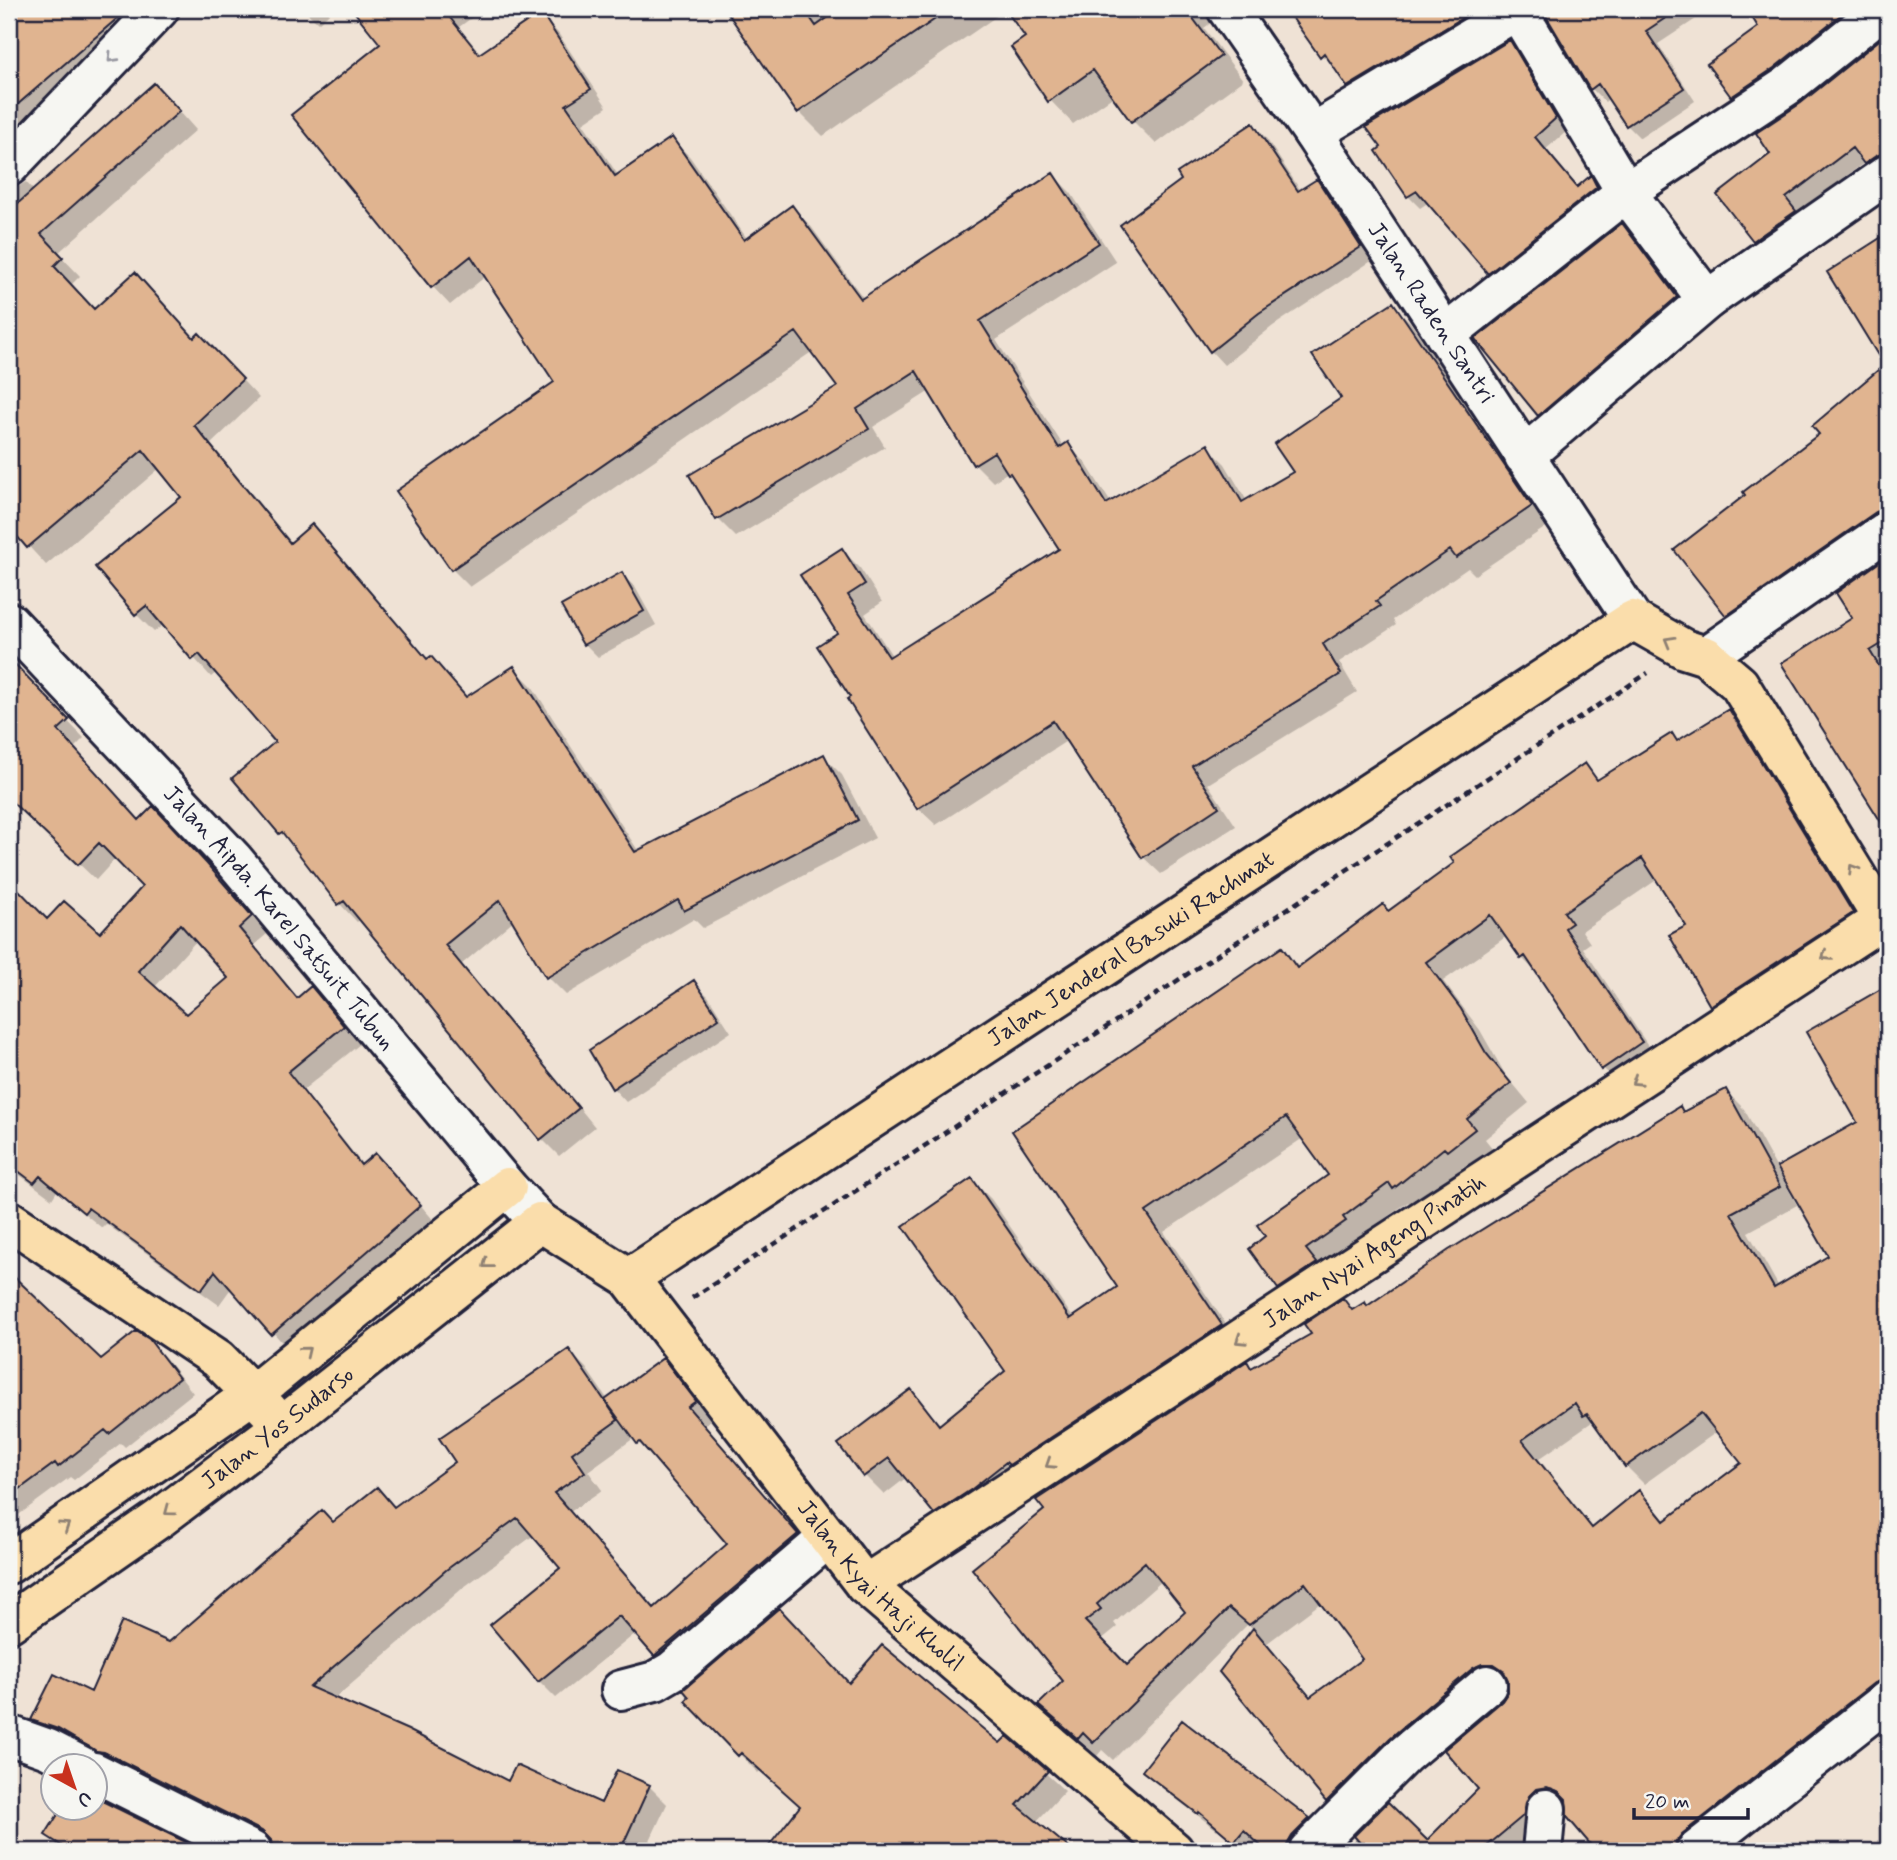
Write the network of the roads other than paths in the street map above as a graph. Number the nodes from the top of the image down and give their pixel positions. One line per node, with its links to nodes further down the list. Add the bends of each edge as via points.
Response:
1 (159, 9): 6 (street, one-way to 6)
2 (1227, 9): 5 (street, Jalan Raden Santri)
3 (1518, 9): 5 (street); 8 (street)
4 (1873, 11): 8 (street, via 1787,86)
5 (1313, 133): 10 (street, Jalan Raden Santri)
6 (14, 150)
7 (1888, 174): 9 (street)
8 (1626, 192): 9 (street); 10 (street)
9 (1707, 300): 11 (street)
10 (1445, 335): 11 (street, Jalan Raden Santri)
11 (1524, 456): 13 (street, Jalan Raden Santri)
12 (1888, 530): 15 (street)
13 (1633, 620): 15 (main road, one-way to 13); 20 (main road, Jalan Jenderal Basuki Rachmat)
14 (9, 622): 17 (street, Jalan Aipda. Karel Satsuit Tubun, via 233,859)
15 (1695, 653): 16 (main road, one-way to 15, via 1739,684)
16 (1886, 923): 25 (main road, Jalan Nyai Ageng Pinatih, one-way to 25)
17 (507, 1187): 19 (street, Jalan Aipda. Karel Satsuit Tubun); 21 (main road, Jalan Yos Sudarso, one-way to 17)
18 (9, 1220): 21 (main road, via 218,1359)
19 (540, 1222): 20 (main road); 22 (main road, Jalan Yos Sudarso, one-way to 22)
20 (629, 1278): 23 (main road, Jalan Kyai Haji Kholil)
21 (253, 1394): 22 (main road); 24 (main road, Jalan Yos Sudarso, one-way to 21)
22 (282, 1426): 26 (main road, Jalan Yos Sudarso, one-way to 26)
23 (829, 1537): 25 (main road, Jalan Kyai Haji Kholil); 28 (street, via 672,1671)
24 (9, 1564)
25 (865, 1585): 35 (main road, Jalan Kyai Haji Kholil)
26 (9, 1623)
27 (1487, 1685): 36 (street, via 1404,1755)
28 (621, 1690)
29 (1888, 1700): 38 (street)
30 (9, 1735): 31 (street)
31 (54, 1752)
32 (108, 1779): 34 (street)
33 (1546, 1809): 37 (street)
34 (252, 1851)
35 (1174, 1851)
36 (1308, 1851)
37 (1542, 1851)
38 (1696, 1851)

